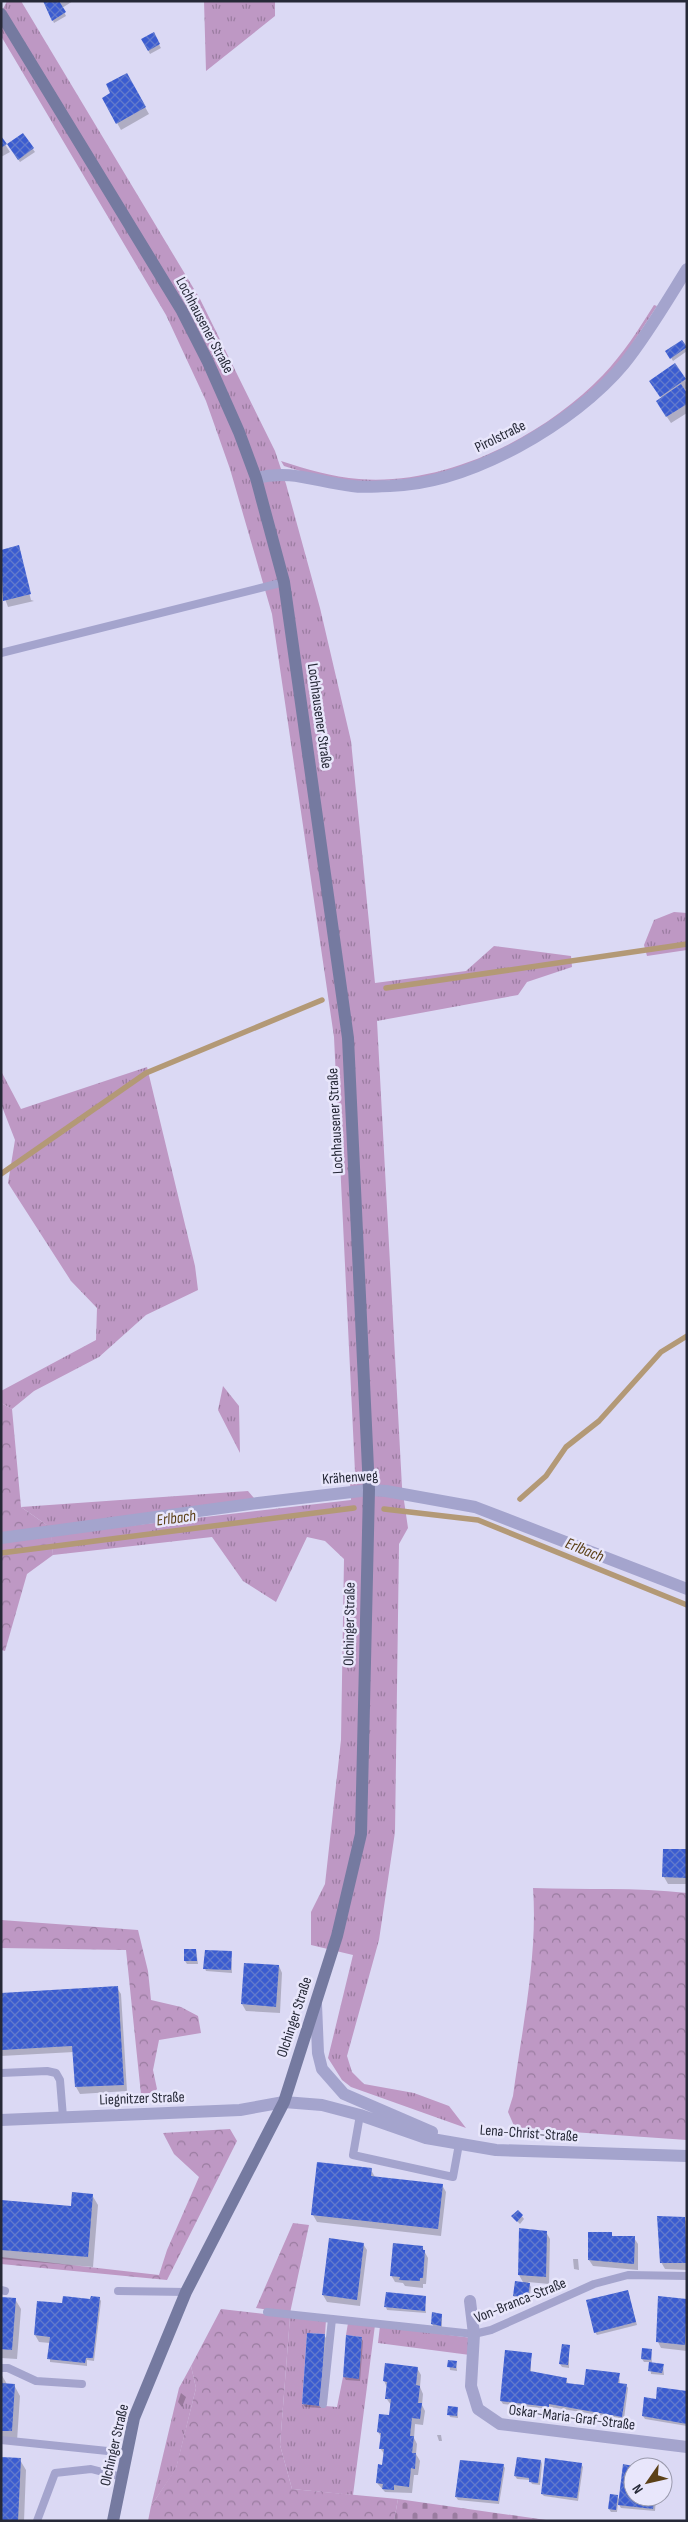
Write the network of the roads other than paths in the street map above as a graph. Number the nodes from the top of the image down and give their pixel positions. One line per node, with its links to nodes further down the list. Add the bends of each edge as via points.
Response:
1 (1, 14): 3 (main road, Lochhausener Straße, via 182,311 227,406)
2 (687, 269): 3 (street, Pirolstraße, via 645,336 622,365 555,425 514,449 438,480 400,486 355,487 287,473)
3 (256, 478): 4 (main road, Lochhausener Straße)
4 (284, 582): 5 (lane); 6 (main road, Lochhausener Straße, via 348,1038)
5 (1, 653)
6 (369, 1490): 7 (street, Krähenweg); 8 (street, Krähenweg, via 475,1507); 9 (main road, Olchinger Straße, via 361,1834 338,1936)
7 (1, 1538)
8 (687, 1589)
9 (316, 2004): 11 (main road, Olchinger Straße); 15 (street, via 318,2053 322,2069 344,2094)
10 (1, 2073): 13 (lane, via 56,2073 60,2080)
11 (284, 2102): 12 (street, Lena-Christ-Straße, via 322,2105); 13 (street, Liegnitzer Straße, via 240,2110); 19 (main road, Olchinger Straße)
12 (360, 2115): 15 (street, Lena-Christ-Straße, via 426,2138); 15 (lane, via 353,2155 453,2177)
13 (63, 2117): 14 (street, Liegnitzer Straße)
14 (1, 2120)
15 (459, 2144): 16 (street, Lena-Christ-Straße, via 496,2150)
16 (687, 2156)
17 (687, 2276): 23 (lane, Von-Branca-Straße, via 628,2275 594,2284 491,2330)
18 (118, 2291): 19 (lane)
19 (186, 2292): 29 (main road, Olchinger Straße, via 134,2418)
20 (470, 2301): 23 (street, Oskar-Maria-Graf-Straße)
21 (267, 2312): 22 (lane, Von-Branca-Straße)
22 (332, 2319): 23 (lane, Von-Branca-Straße); 26 (lane)
23 (474, 2334): 28 (street, Oskar-Maria-Graf-Straße, via 470,2386 478,2409 500,2424)
24 (1, 2368): 25 (lane, via 36,2381)
25 (82, 2384)
26 (324, 2404)
27 (1, 2440): 29 (lane)
28 (687, 2447)
29 (127, 2453): 30 (main road, Olchinger Straße)
30 (122, 2477): 31 (lane, via 91,2468 55,2473); 32 (main road, Olchinger Straße)
31 (37, 2521)
32 (114, 2521)

